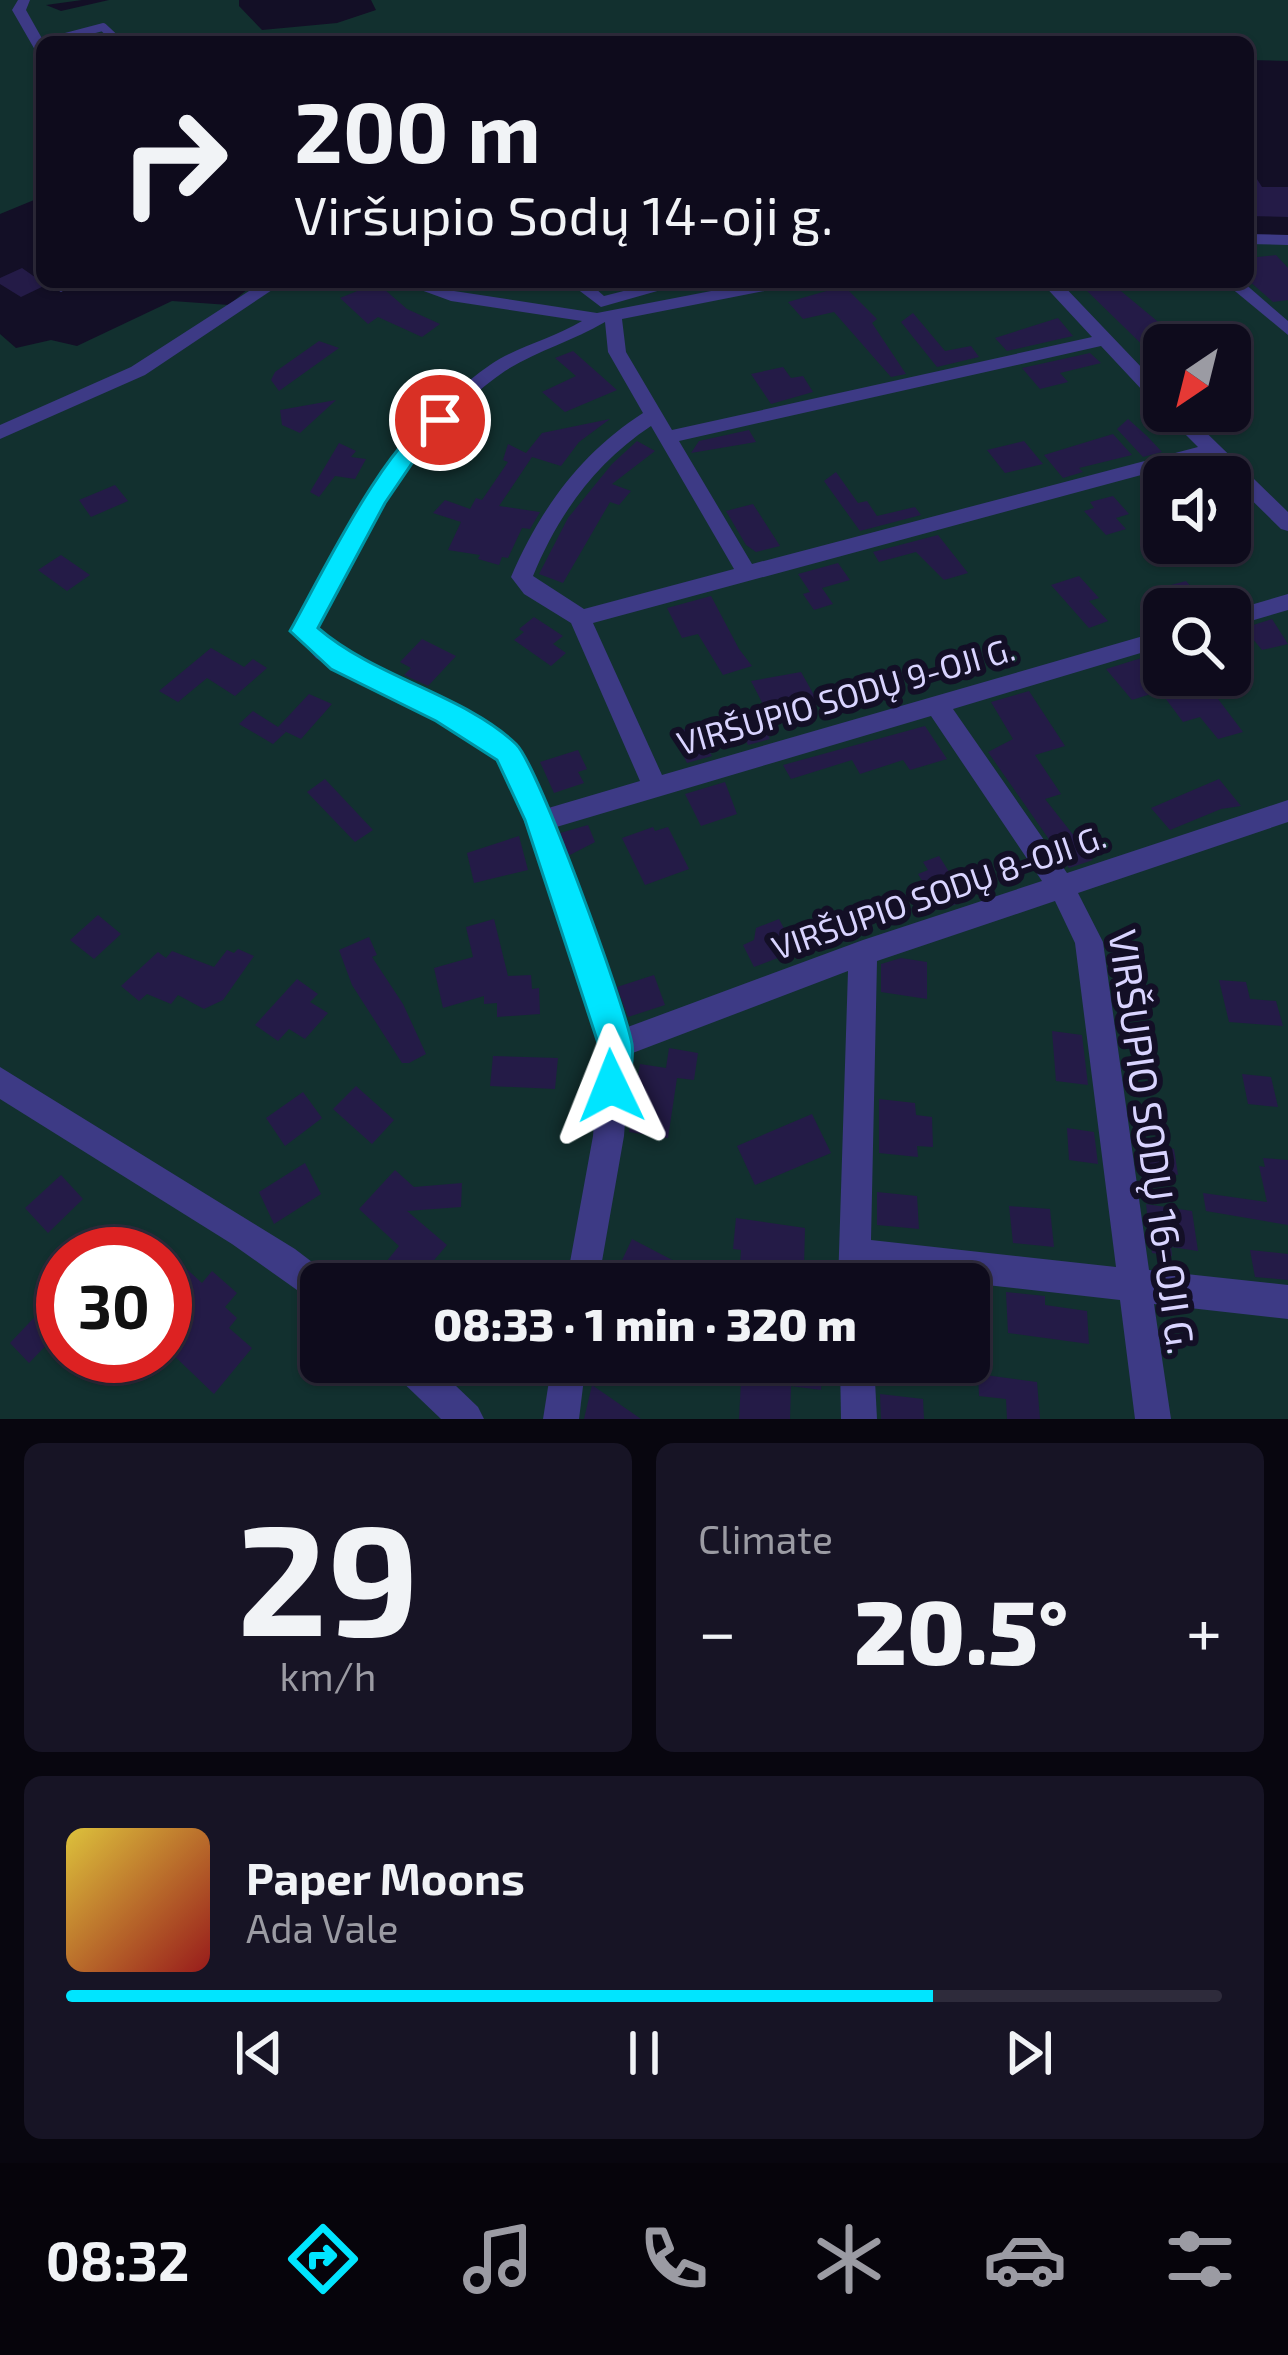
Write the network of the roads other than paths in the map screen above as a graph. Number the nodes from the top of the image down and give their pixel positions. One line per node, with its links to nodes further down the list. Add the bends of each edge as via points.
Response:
1 (24, 0): 4 (street, via 22,20)
2 (73, 36): 3 (lane, via 103,27)
3 (113, 36)
4 (36, 37)
5 (1254, 239): 6 (street)
6 (1288, 240)
7 (265, 288): 20 (street, via 138,371)
8 (426, 288): 14 (street)
9 (584, 288): 10 (street, via 601,302)
10 (656, 288)
11 (1056, 288): 16 (street)
12 (1240, 288): 15 (street)
13 (700, 290): 14 (street)
14 (605, 318): 18 (street); 32 (street, via 499,367 409,451 303,631 340,662 508,753)
15 (1288, 330)
16 (1104, 340): 17 (street); 21 (street)
17 (1143, 380)
18 (654, 415): 21 (street); 27 (street, via 612,443 557,506 522,577)
19 (1193, 432): 22 (street)
20 (0, 433)
21 (667, 437): 24 (street)
22 (1211, 450): 23 (street); 24 (street)
23 (1288, 524)
24 (746, 572): 27 (street)
25 (1288, 602): 26 (street)
26 (1251, 613)
27 (580, 618): 30 (street, VIRŠUPIO SODŲ 9-OJI G.)
28 (1143, 644): 29 (street, VIRŠUPIO SODŲ 9-OJI G.)
29 (936, 704): 30 (street, VIRŠUPIO SODŲ 9-OJI G.); 33 (street, VIRŠUPIO SODŲ 16-OJI G.)
30 (655, 787): 32 (street)
31 (1287, 814): 33 (street, VIRŠUPIO SODŲ 8-OJI G.)
32 (540, 820): 35 (street)
33 (1062, 888): 34 (street, VIRŠUPIO SODŲ 8-OJI G.); 41 (street, VIRŠUPIO SODŲ 16-OJI G., via 1095,965)
34 (862, 953): 35 (street, VIRŠUPIO SODŲ 8-OJI G.); 38 (street)
35 (616, 1046): 37 (street)
36 (0, 1081): 39 (street)
37 (586, 1263)
38 (853, 1263)
39 (300, 1275)
40 (990, 1276): 41 (street)
41 (1137, 1284): 42 (street); 49 (street, VIRŠUPIO SODŲ 16-OJI G.)
42 (1288, 1302)
43 (428, 1383): 46 (street)
44 (566, 1383): 47 (street)
45 (858, 1383): 48 (street)
46 (466, 1419)
47 (561, 1419)
48 (860, 1419)
49 (1153, 1419)

